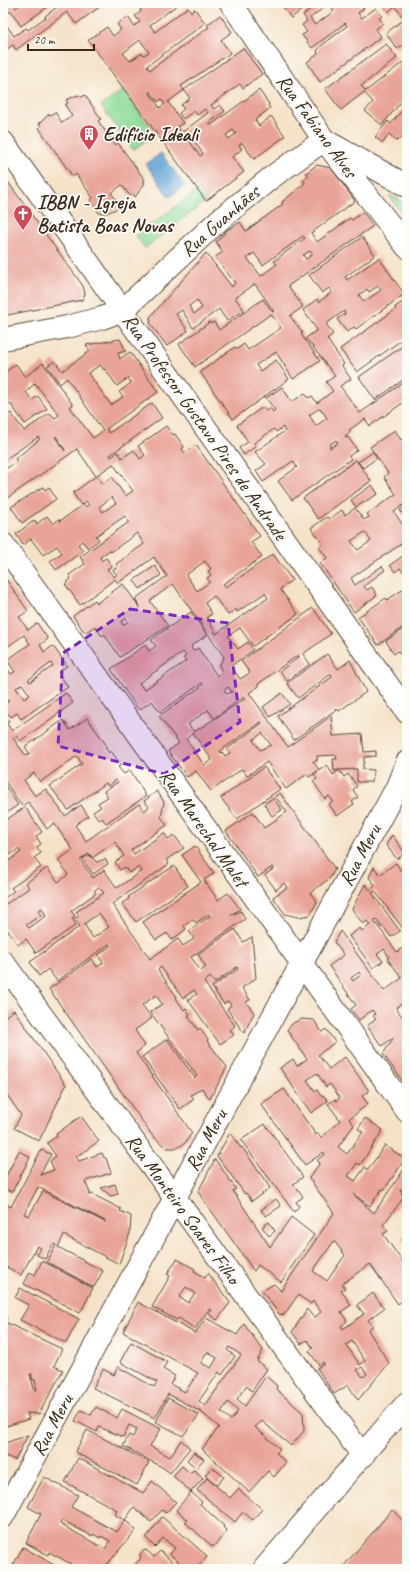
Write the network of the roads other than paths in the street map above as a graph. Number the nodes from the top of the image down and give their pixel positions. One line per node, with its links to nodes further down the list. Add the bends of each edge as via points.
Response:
1 (231, 3): 2 (street, Rua Fabiano Alves)
2 (324, 140): 4 (street); 5 (street, Rua Fabiano Alves); 6 (street, Rua Guanhães, via 272,177 218,221)
3 (3, 142): 6 (street, Rua Professor Gustavo Pires de Andrade)
4 (407, 186)
5 (407, 247)
6 (123, 310): 7 (street, via 67,327); 9 (street, Rua Professor Gustavo Pires de Andrade)
7 (3, 339)
8 (3, 544): 11 (street, Rua Marechal Malet)
9 (407, 712)
10 (407, 762): 11 (street, Rua Meru, via 397,787)
11 (301, 965): 13 (street, Rua Marechal Malet); 14 (street, Rua Meru)
12 (5, 968): 14 (street, Rua Monteiro Soares Filho)
13 (407, 1111)
14 (175, 1198): 16 (street, Rua Monteiro Soares Filho); 17 (street, Rua Meru)
15 (407, 1403): 16 (street)
16 (363, 1456): 18 (street)
17 (3, 1516)
18 (264, 1569)

